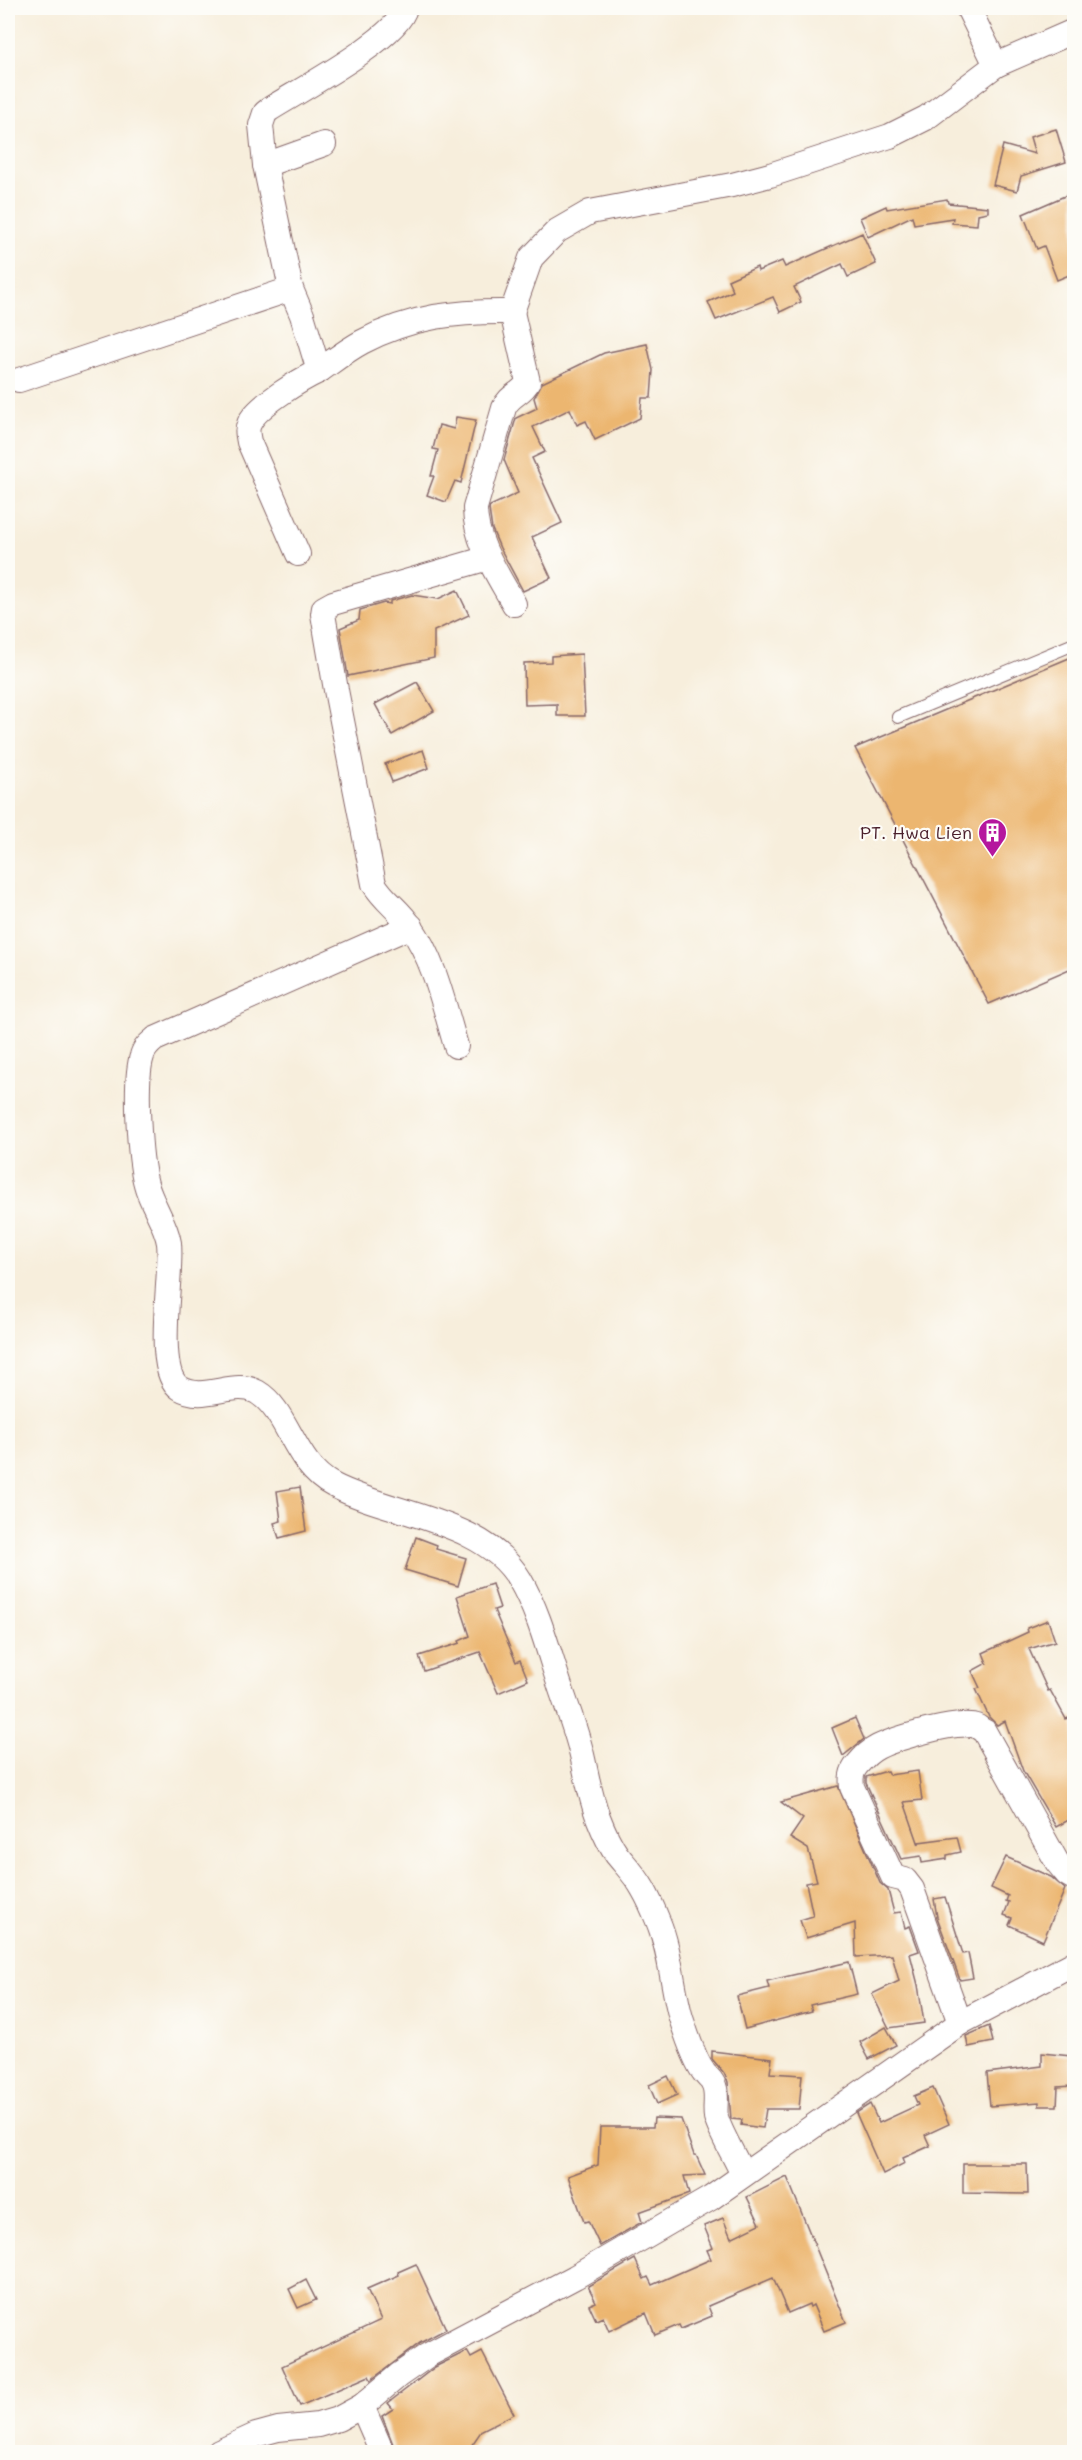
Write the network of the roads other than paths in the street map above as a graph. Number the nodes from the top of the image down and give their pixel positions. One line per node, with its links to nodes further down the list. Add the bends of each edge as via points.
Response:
1 (405, 8): 6 (street, via 404,15 387,33 265,113 261,125)
2 (968, 8): 4 (street)
3 (1074, 31): 4 (street)
4 (996, 65): 8 (street, via 926,118 890,136 751,180 590,212 557,231 531,258)
5 (324, 144): 6 (street)
6 (265, 165): 7 (street)
7 (291, 288): 9 (street); 10 (street)
8 (512, 312): 9 (street, via 471,311 430,317 362,342); 12 (street, via 528,382 507,400 475,508)
9 (319, 371): 11 (street, via 299,380 267,404 249,423 247,432)
10 (20, 380)
11 (298, 554)
12 (488, 558): 13 (street); 16 (street, via 324,608 374,884)
13 (514, 604)
14 (1074, 644): 15 (lane)
15 (898, 717)
16 (411, 926): 17 (street, via 436,976); 21 (street, via 155,1039 146,1047 139,1071 139,1134 145,1181 168,1235 171,1260 167,1369 181,1389 192,1392 255,1390 276,1411 301,1455 330,1483 479,1541 501,1555 519,1578 539,1620 598,1817 615,1851 644,1889 660,1924 682,2022 699,2065 714,2084 716,2116)
17 (456, 1046)
18 (1074, 1878): 20 (street, via 1057,1862 984,1731 976,1726 930,1730 895,1740 876,1748 856,1766 851,1776 852,1787 893,1877 905,1880 912,1889)
19 (1074, 1963): 20 (street)
20 (960, 2023): 21 (street)
21 (743, 2175): 22 (street, via 711,2198 575,2277 428,2355)
22 (362, 2406): 23 (street, via 338,2419 256,2435); 24 (street)
23 (219, 2452)
24 (382, 2452)

